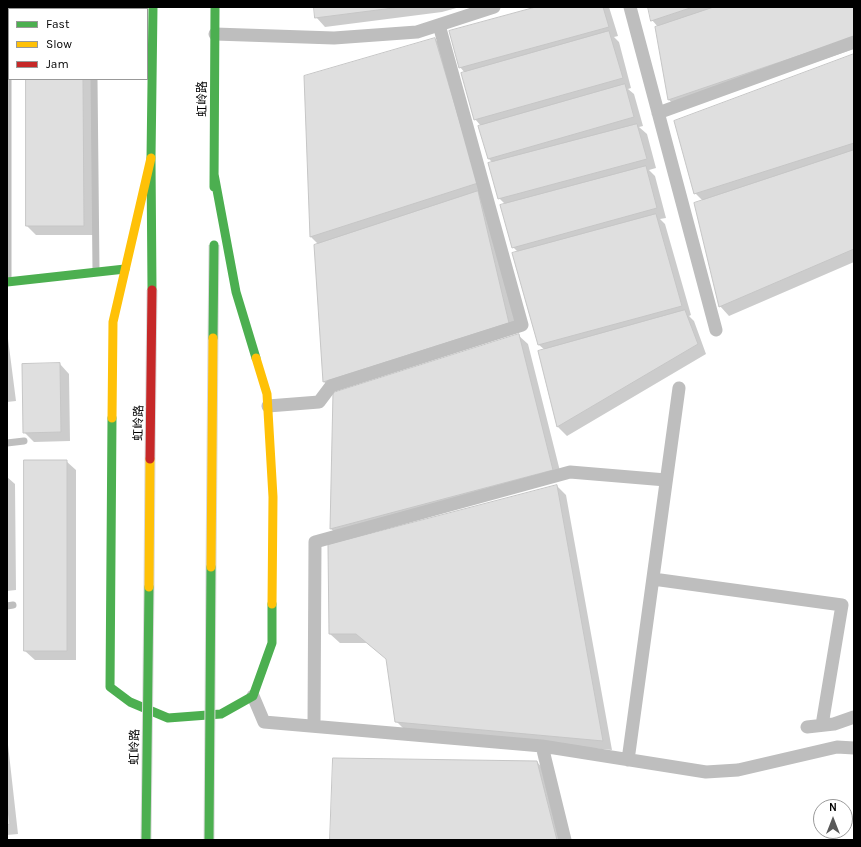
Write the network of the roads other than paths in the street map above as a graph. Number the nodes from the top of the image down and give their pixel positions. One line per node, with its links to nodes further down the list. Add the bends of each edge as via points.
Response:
1 (8, 7): 17 (lane)
2 (153, 7): 11 (main road, 虹岭路)
3 (215, 7): 7 (main road, 虹岭路)
4 (494, 7): 6 (street)
5 (630, 7): 10 (street)
6 (439, 24): 7 (street, via 417,32 334,38); 20 (street, via 522,325 331,386 319,402)
7 (215, 34): 12 (main road, 虹岭路)
8 (854, 42): 10 (street)
9 (94, 80): 16 (lane)
10 (658, 113): 18 (street)
11 (151, 158): 15 (main road); 33 (main road, 虹岭路, bridge)
12 (214, 174): 13 (main road, 虹岭路); 20 (main road, via 236,292 267,394)
13 (214, 222)
14 (214, 241): 34 (main road, bridge)
15 (125, 269): 16 (main road); 25 (main road, via 112,322 110,687 130,702 168,718 221,714)
16 (96, 272): 17 (main road)
17 (7, 282)
18 (716, 330)
19 (679, 388): 23 (street)
20 (268, 406): 25 (main road, via 274,497 272,643)
21 (24, 441): 22 (lane)
22 (7, 443)
23 (666, 480): 24 (street); 28 (street, via 570,472 314,542)
24 (653, 578): 27 (street, via 842,605); 32 (street)
25 (253, 696): 28 (street, via 264,722)
26 (854, 717): 27 (street)
27 (822, 725): 29 (street)
28 (314, 726): 30 (street)
29 (807, 727)
30 (542, 746): 32 (street); 35 (street)
31 (854, 748): 32 (street, via 837,747 738,770 706,772)
32 (628, 760)
33 (146, 840)
34 (210, 840)
35 (565, 840)

